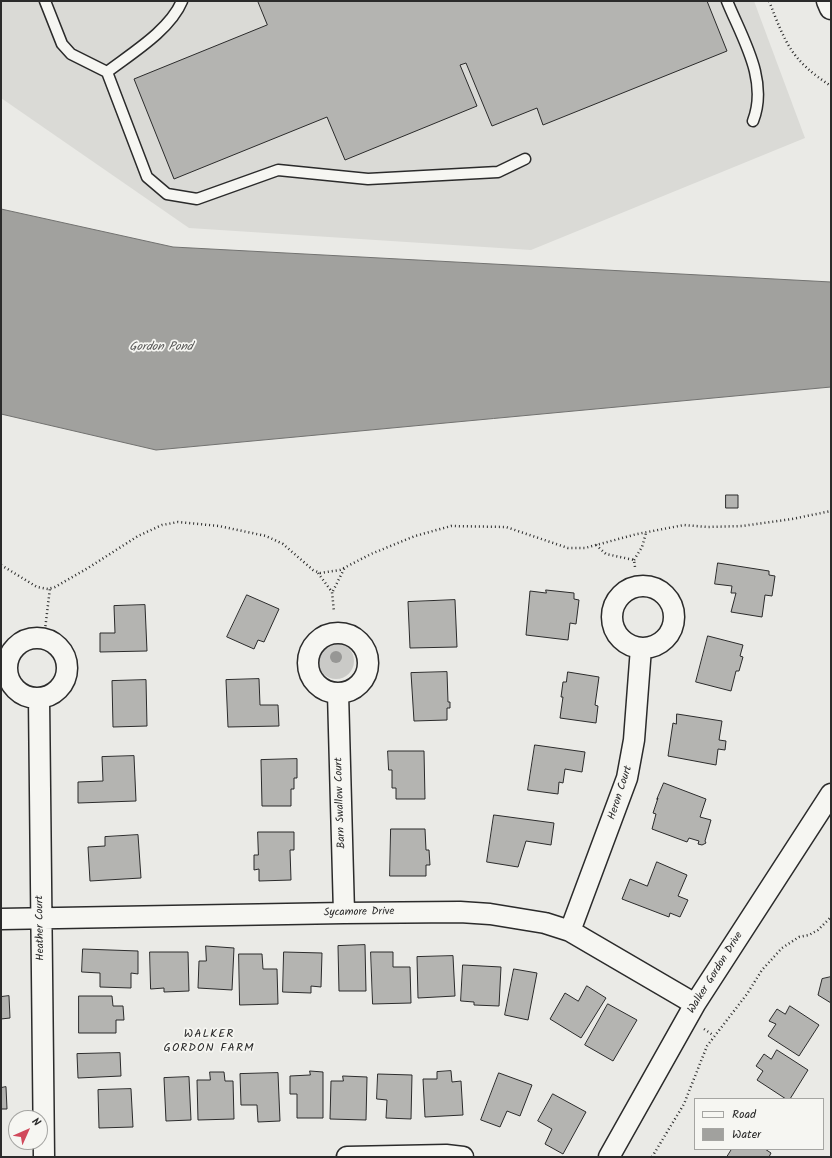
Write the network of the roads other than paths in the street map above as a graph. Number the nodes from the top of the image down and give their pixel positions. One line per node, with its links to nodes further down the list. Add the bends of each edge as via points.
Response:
1 (45, 1): 6 (lane, via 62,44 71,54)
2 (182, 1): 6 (lane, via 177,14)
3 (727, 1): 7 (lane, via 758,83 758,107)
4 (828, 1): 5 (street)
5 (831, 8)
6 (107, 72): 8 (lane, via 147,177 167,194 197,199 278,170 368,179 498,172)
7 (753, 121)
8 (526, 159)
9 (641, 648): 16 (street, Heron Court, via 634,740 627,778)
10 (338, 693): 13 (street, Barn Swallow Court)
11 (39, 698): 11 (street, via 25,696 16,689 9,680 6,668 9,656 20,642 31,638 44,638 54,642 62,651 68,668 65,680 58,690 49,696); 15 (street, Heather Court)
12 (831, 794): 17 (street, Walker Gordon Drive)
13 (344, 913): 15 (street, Sycamore Drive); 16 (street, Sycamore Drive, via 490,914 545,923)
14 (1, 919): 15 (street, Sycamore Drive)
15 (41, 919): 18 (street, Heather Court)
16 (570, 931): 17 (street, Sycamore Drive)
17 (695, 1004): 21 (street, Walker Gordon Drive)
18 (44, 1157)
19 (347, 1157): 20 (street)
20 (463, 1157)
21 (609, 1157)

